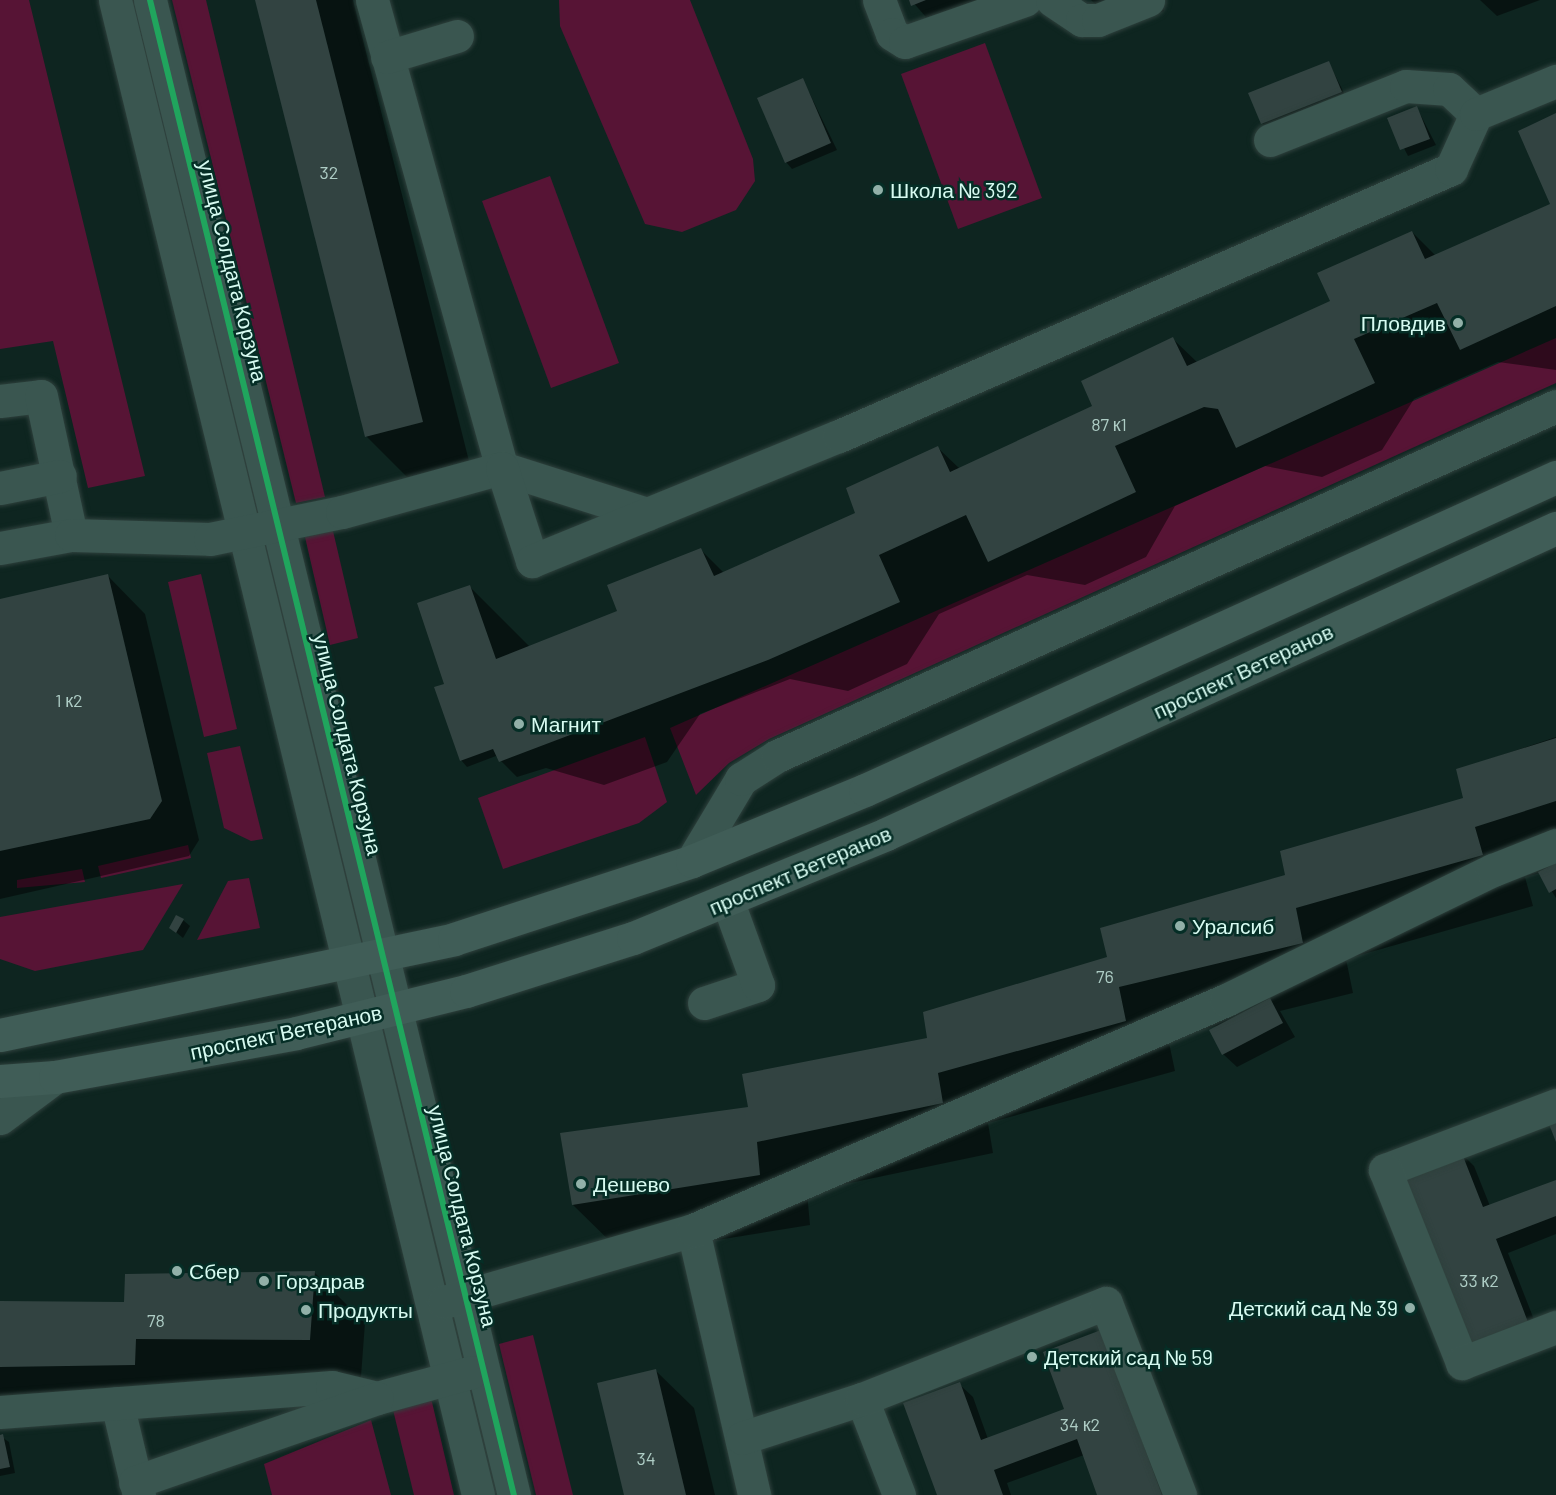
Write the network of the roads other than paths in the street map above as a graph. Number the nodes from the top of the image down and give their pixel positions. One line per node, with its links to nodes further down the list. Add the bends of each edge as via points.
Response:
1 (114, 0): 22 (street)
2 (150, 0): 20 (street, улица Солдата Корзуна)
3 (372, 0): 9 (street)
4 (879, 0): 5 (street, via 892,34 905,42)
5 (1025, 0)
6 (1052, 0): 7 (street, via 1082,20 1098,20)
7 (1148, 0)
8 (457, 36): 9 (street)
9 (387, 57): 15 (street)
10 (1556, 81): 11 (street)
11 (1476, 114): 12 (street, via 1449,88 1406,86); 19 (street, via 1451,169)
12 (1270, 140)
13 (0, 401): 16 (street, via 41,396)
14 (1556, 406): 26 (street, via 777,756 741,779)
15 (502, 468): 19 (street); 19 (street, via 532,561); 20 (street)
16 (60, 476): 18 (street); 23 (street)
17 (1556, 477): 26 (main road, via 865,790)
18 (0, 488)
19 (647, 514)
20 (278, 526): 22 (street); 28 (street, улица Солдата Корзуна)
21 (1556, 528): 27 (main road, проспект Ветеранов)
22 (244, 533): 23 (street, via 172,541); 29 (street)
23 (71, 535): 24 (street)
24 (0, 548)
25 (1556, 845): 38 (street, via 1493,870 1226,1000)
26 (692, 861): 28 (main road, via 454,939)
27 (728, 902): 30 (street, via 758,985); 31 (main road, проспект Ветеранов, via 621,942)
28 (383, 956): 29 (main road); 31 (street, улица Солдата Корзуна)
29 (349, 964): 32 (street); 33 (main road)
30 (704, 1003)
31 (396, 1008): 32 (main road, проспект Ветеранов); 39 (street, улица Солдата Корзуна)
32 (362, 1016): 34 (main road, проспект Ветеранов); 40 (street)
33 (0, 1035)
34 (56, 1077): 35 (main road, проспект Ветеранов); 37 (street)
35 (0, 1081)
36 (1556, 1105): 41 (street, via 1385,1170 1462,1363)
37 (0, 1118)
38 (693, 1230): 39 (street); 48 (street)
39 (466, 1296): 40 (street); 42 (street, улица Солдата Корзуна)
40 (432, 1305): 43 (street)
41 (1556, 1327)
42 (484, 1368): 43 (street); 51 (street, улица Солдата Корзуна)
43 (450, 1378): 44 (street); 50 (street)
44 (377, 1398): 46 (street, via 332,1387); 49 (street)
45 (862, 1399): 48 (street); 53 (street); 54 (street, via 1106,1303)
46 (117, 1403): 47 (street); 49 (street)
47 (0, 1412)
48 (742, 1438): 52 (street)
49 (137, 1488)
50 (478, 1495)
51 (514, 1495)
52 (754, 1495)
53 (899, 1495)
54 (1180, 1495)

